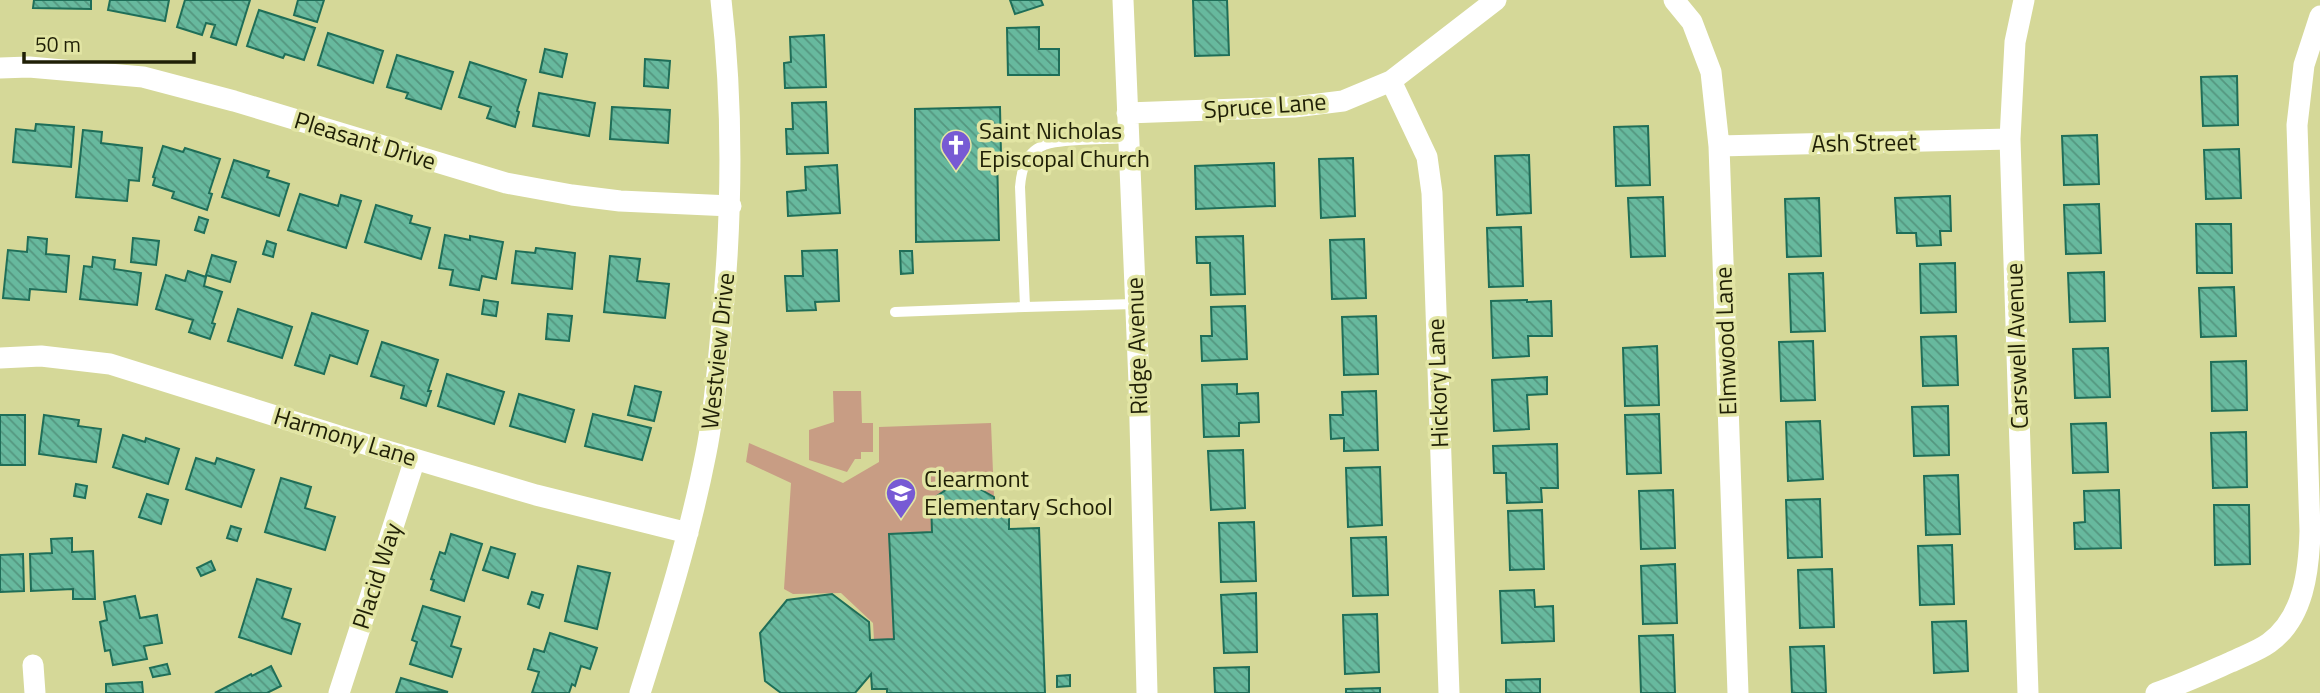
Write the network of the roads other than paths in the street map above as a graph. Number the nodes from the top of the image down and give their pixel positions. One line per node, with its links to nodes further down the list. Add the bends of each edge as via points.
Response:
1 (721, 0): 13 (street, Westview Drive)
2 (1124, 0): 9 (street, Ridge Avenue)
3 (1496, 0): 8 (street, Spruce Lane)
4 (1674, 0): 12 (street, Elmwood Lane, via 1692,22 1711,72)
5 (2024, 0): 11 (street, Carswell Avenue, via 2015,42)
6 (2320, 16): 28 (street, via 2304,65 2297,125 2310,531 2304,585 2288,623 2267,645)
7 (0, 68): 13 (street, Pleasant Drive, via 143,77 506,183 620,201)
8 (1391, 81): 9 (street, Spruce Lane, via 1342,101 1294,107); 25 (street, Hickory Lane, via 1427,157 1432,193)
9 (1127, 113): 10 (street, Ridge Avenue)
10 (1129, 138): 14 (street, Ridge Avenue); 15 (lane, via 1054,141 1029,154 1020,187)
11 (2010, 139): 12 (street, Ash Street); 27 (street, Carswell Avenue)
12 (1719, 146): 26 (street, Elmwood Lane)
13 (731, 206): 19 (street, Westview Drive, via 719,358)
14 (1135, 304): 15 (lane); 24 (street, Ridge Avenue)
15 (1026, 307): 16 (lane)
16 (895, 312)
17 (0, 358): 18 (street, Harmony Lane, via 41,356 110,364)
18 (415, 460): 19 (street, Harmony Lane); 22 (street, Placid Way)
19 (688, 533): 23 (street, Westview Drive)
20 (33, 665): 21 (street)
21 (35, 693)
22 (339, 693)
23 (640, 693)
24 (1147, 693)
25 (1449, 693)
26 (1738, 693)
27 (2028, 693)
28 (2156, 693)

